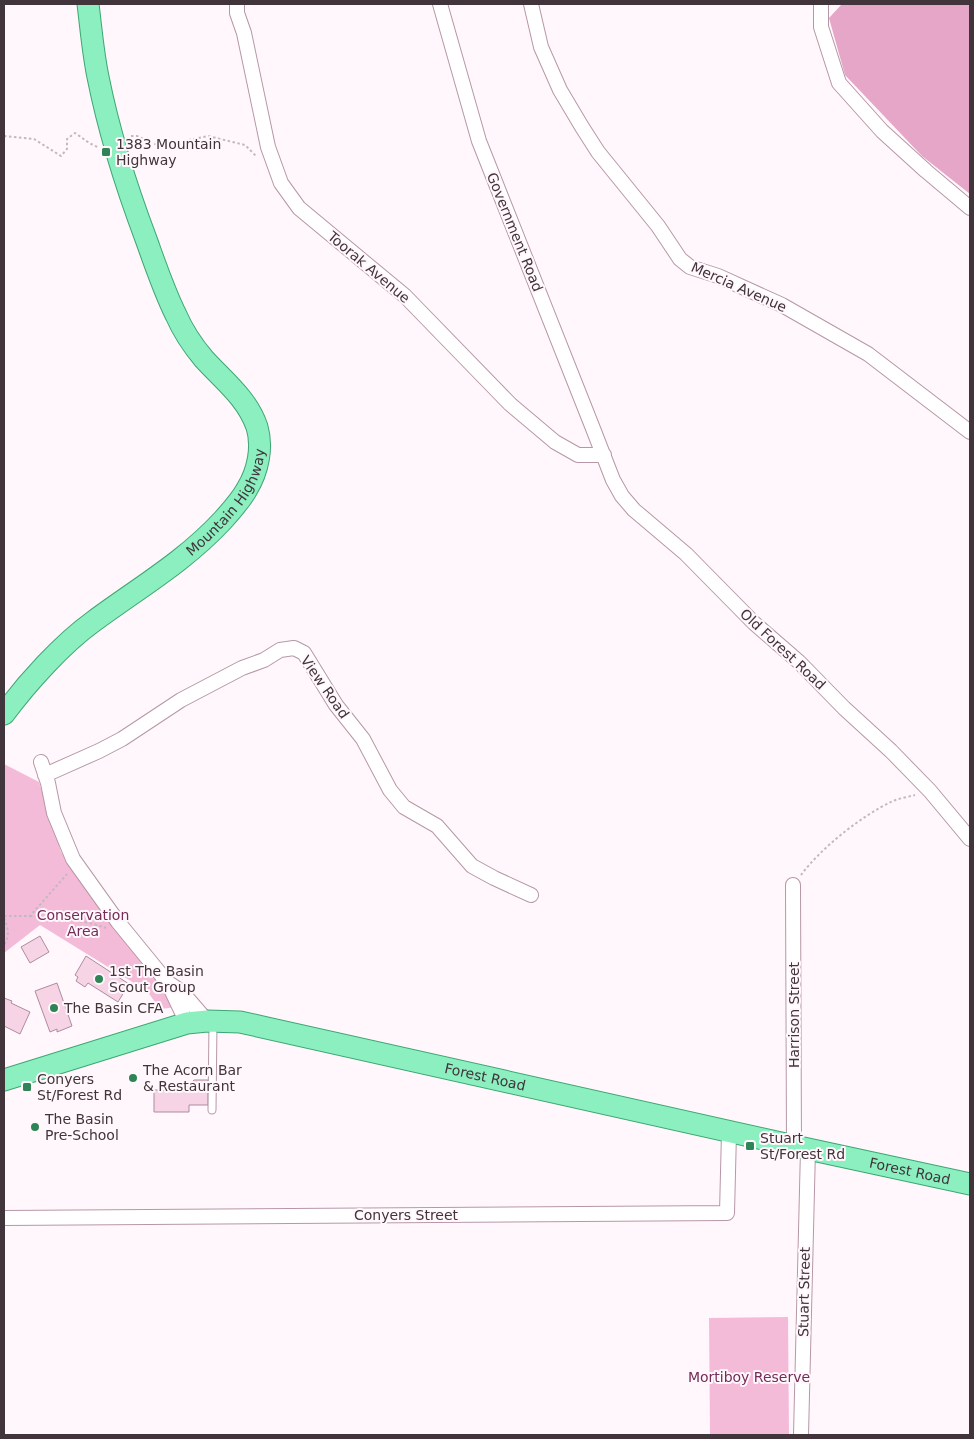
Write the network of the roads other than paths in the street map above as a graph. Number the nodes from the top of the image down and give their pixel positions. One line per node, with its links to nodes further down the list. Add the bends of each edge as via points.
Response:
1 (88, 4): 9 (main road, Mountain Highway, via 98,76 123,144 143,233 176,315 197,350 242,398 251,413 258,428 258,464 248,489 209,536 186,557 76,635)
2 (237, 4): 8 (street, Toorak Avenue, via 268,147 281,183 299,208 405,296 510,404 554,442 578,455)
3 (440, 4): 8 (street, Government Road, via 479,141)
4 (531, 4): 7 (street, Mercia Avenue, via 541,48 560,90 615,174 658,226 680,259 690,267 718,276 782,306 868,354)
5 (821, 4): 6 (street, via 821,28 839,84 882,131)
6 (970, 208)
7 (970, 432)
8 (604, 455): 10 (street, Old Forest Road, via 613,480 634,510 686,554 754,623 891,751)
9 (4, 714)
10 (970, 838)
11 (793, 885): 18 (street, Harrison Street)
12 (531, 895): 13 (street, View Road, via 472,866 437,826 404,807 390,790 363,739 336,705 304,653 294,648 280,650 181,700 99,751 43,768 54,813 73,859)
13 (167, 982): 14 (street); 14 (street, via 182,992)
14 (202, 1021): 15 (main road, Forest Road); 16 (lane); 17 (main road, Forest Road, via 240,1022)
15 (4, 1080)
16 (212, 1110)
17 (729, 1132): 18 (main road, Forest Road); 20 (street, Conyers Street, via 727,1213)
18 (801, 1148): 19 (main road, Forest Road); 21 (street, Stuart Street)
19 (970, 1184)
20 (4, 1218)
21 (801, 1435)

